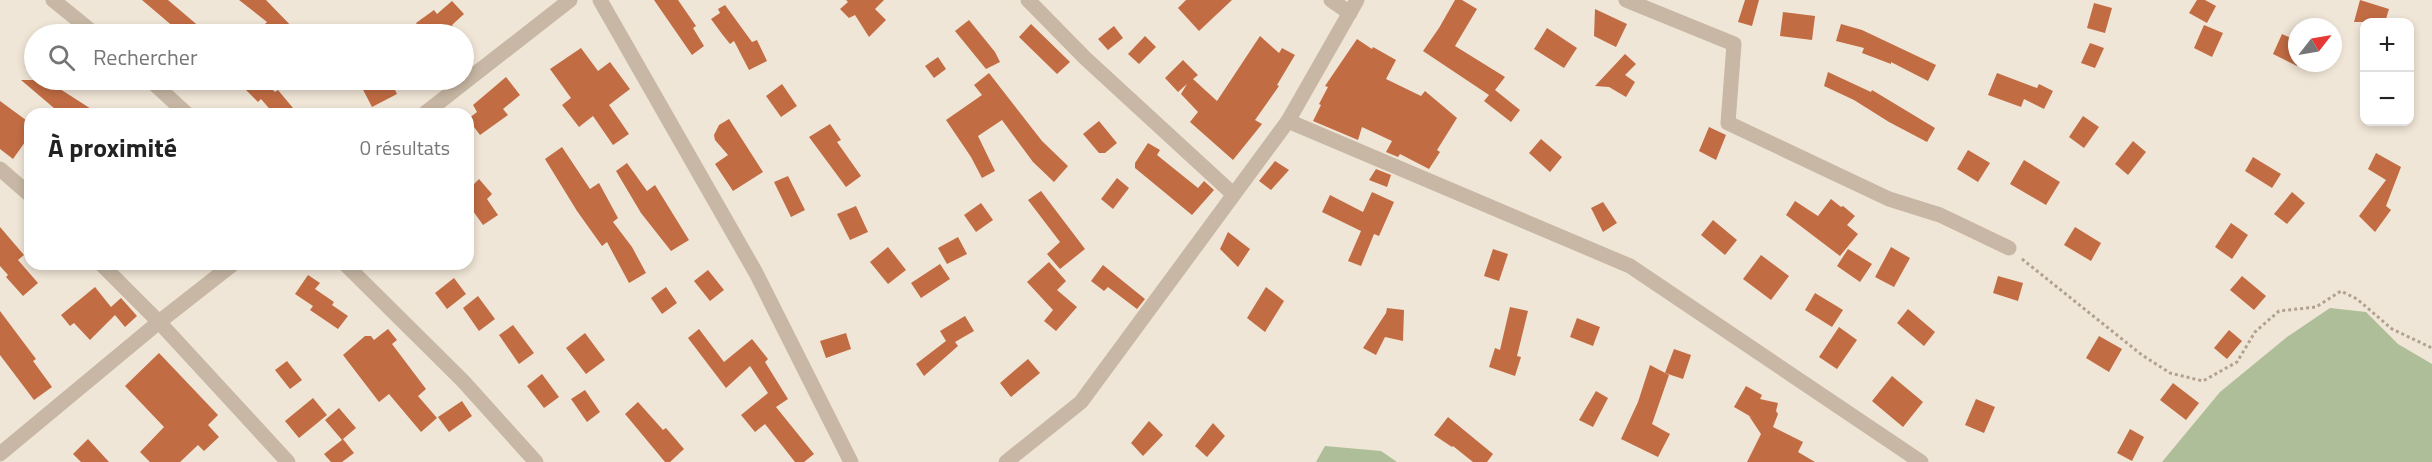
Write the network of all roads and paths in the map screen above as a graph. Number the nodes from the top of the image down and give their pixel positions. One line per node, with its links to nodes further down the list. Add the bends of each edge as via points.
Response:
1 (53, 0): 8 (street)
2 (570, 0): 9 (street)
3 (600, 0): 27 (street, via 756,273)
4 (1028, 0): 17 (street)
5 (1331, 0): 7 (street)
6 (1626, 0): 18 (street, via 1734,45 1728,123 1889,199 1940,215)
7 (1354, 6): 14 (street)
8 (83, 24)
9 (474, 75)
10 (161, 90): 12 (street)
11 (455, 90): 13 (street)
12 (180, 108)
13 (432, 108)
14 (1288, 122): 17 (street); 29 (street, via 1630,266)
15 (0, 169): 16 (street)
16 (24, 190)
17 (1233, 194): 28 (street, via 1081,402)
18 (2009, 248): 23 (path, via 2142,355 2170,373 2203,381 2237,362 2255,332 2279,311 2316,307 2341,291 2357,299 2392,329)
19 (107, 270): 22 (street)
20 (225, 270): 22 (street)
21 (351, 270): 26 (street, via 463,381)
22 (159, 322): 24 (street); 25 (street)
23 (2432, 348)
24 (4, 454)
25 (288, 462)
26 (536, 462)
27 (851, 462)
28 (1006, 462)
29 (1921, 462)

